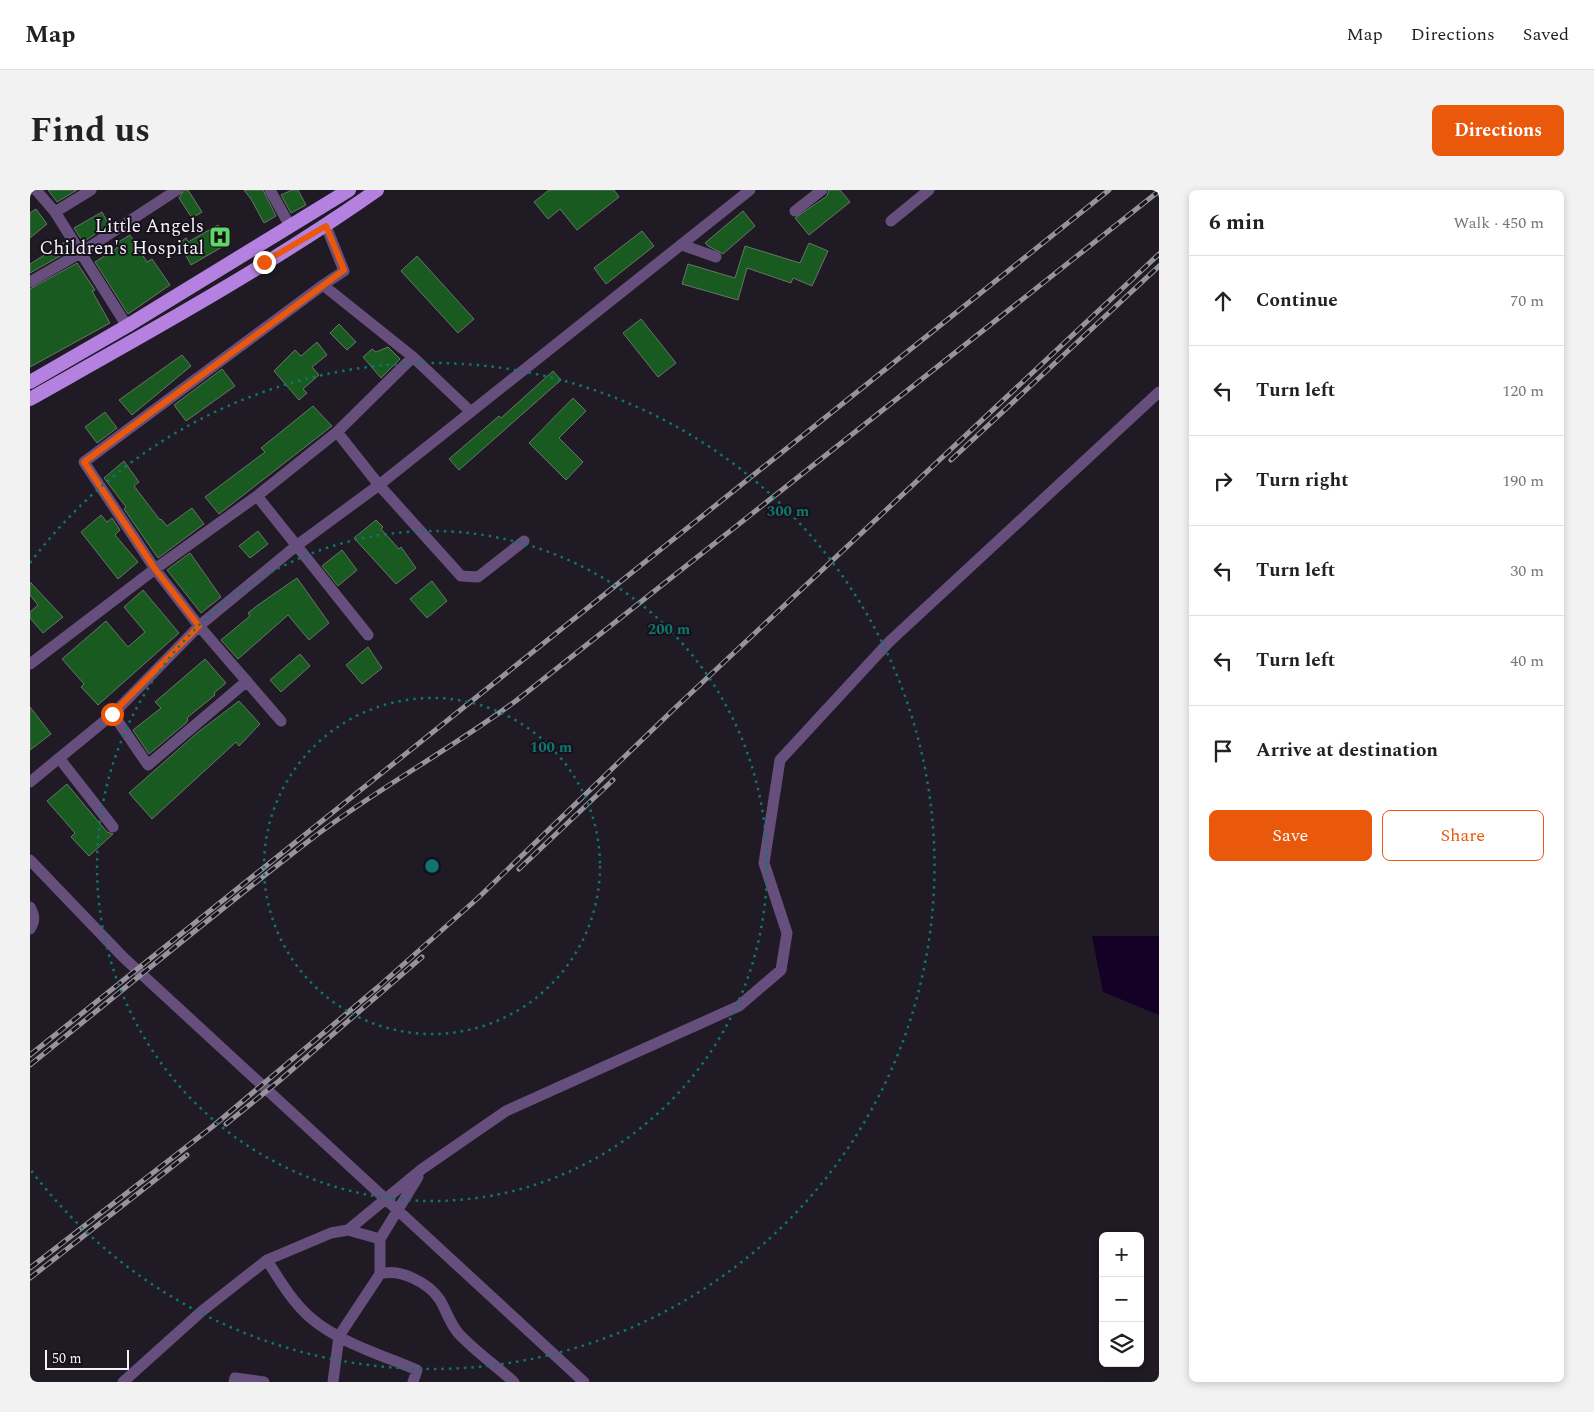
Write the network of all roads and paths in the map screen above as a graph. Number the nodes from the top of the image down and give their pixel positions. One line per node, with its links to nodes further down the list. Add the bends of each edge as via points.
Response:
1 (36, 190): 11 (street)
2 (91, 190): 11 (street)
3 (177, 190): 16 (street)
4 (270, 190): 13 (street)
5 (349, 190): 13 (main road)
6 (376, 190): 14 (main road)
7 (750, 190): 15 (street)
8 (822, 190): 10 (street)
9 (929, 190): 12 (street)
10 (795, 211)
11 (55, 212): 16 (street)
12 (891, 221)
13 (290, 226): 20 (main road)
14 (326, 226): 19 (street, via 344,270); 24 (main road, via 142,337)
15 (682, 245): 17 (street); 25 (street)
16 (80, 254): 18 (street); 20 (street)
17 (716, 257)
18 (30, 282)
19 (323, 285): 21 (street); 31 (street, via 84,462)
20 (127, 326): 22 (main road)
21 (414, 357): 25 (street); 26 (street)
22 (30, 382)
23 (1159, 392): 44 (street, via 889,642 780,760 764,863 787,933 781,970 739,1006 506,1111)
24 (30, 399)
25 (471, 412): 27 (street)
26 (337, 432): 27 (street); 28 (street)
27 (378, 485): 29 (street, via 461,576 478,577); 30 (street)
28 (257, 496): 30 (street); 31 (street)
29 (524, 541)
30 (296, 546): 32 (street); 33 (street)
31 (155, 569): 32 (street); 34 (street)
32 (199, 626): 35 (street); 36 (street)
33 (368, 635)
34 (30, 664)
35 (247, 681): 36 (street, via 148,765); 37 (street)
36 (112, 714): 38 (street)
37 (281, 721)
38 (60, 758): 39 (street); 40 (street)
39 (30, 782)
40 (113, 827)
41 (30, 860): 56 (street, via 123,957)
42 (30, 907): 43 (street, via 34,915)
43 (30, 930)
44 (422, 1169): 45 (street); 46 (street)
45 (348, 1230): 46 (street); 47 (street, via 331,1232)
46 (380, 1239): 48 (street)
47 (267, 1260): 49 (street, via 290,1296 312,1319); 50 (street, via 202,1311)
48 (380, 1274): 49 (street); 55 (street, via 396,1272 434,1292 460,1336)
49 (339, 1336): 53 (street); 54 (street, via 417,1370)
50 (123, 1382)
51 (234, 1382): 52 (street, via 235,1378)
52 (264, 1382)
53 (333, 1382)
54 (413, 1382)
55 (514, 1382)
56 (584, 1382)

